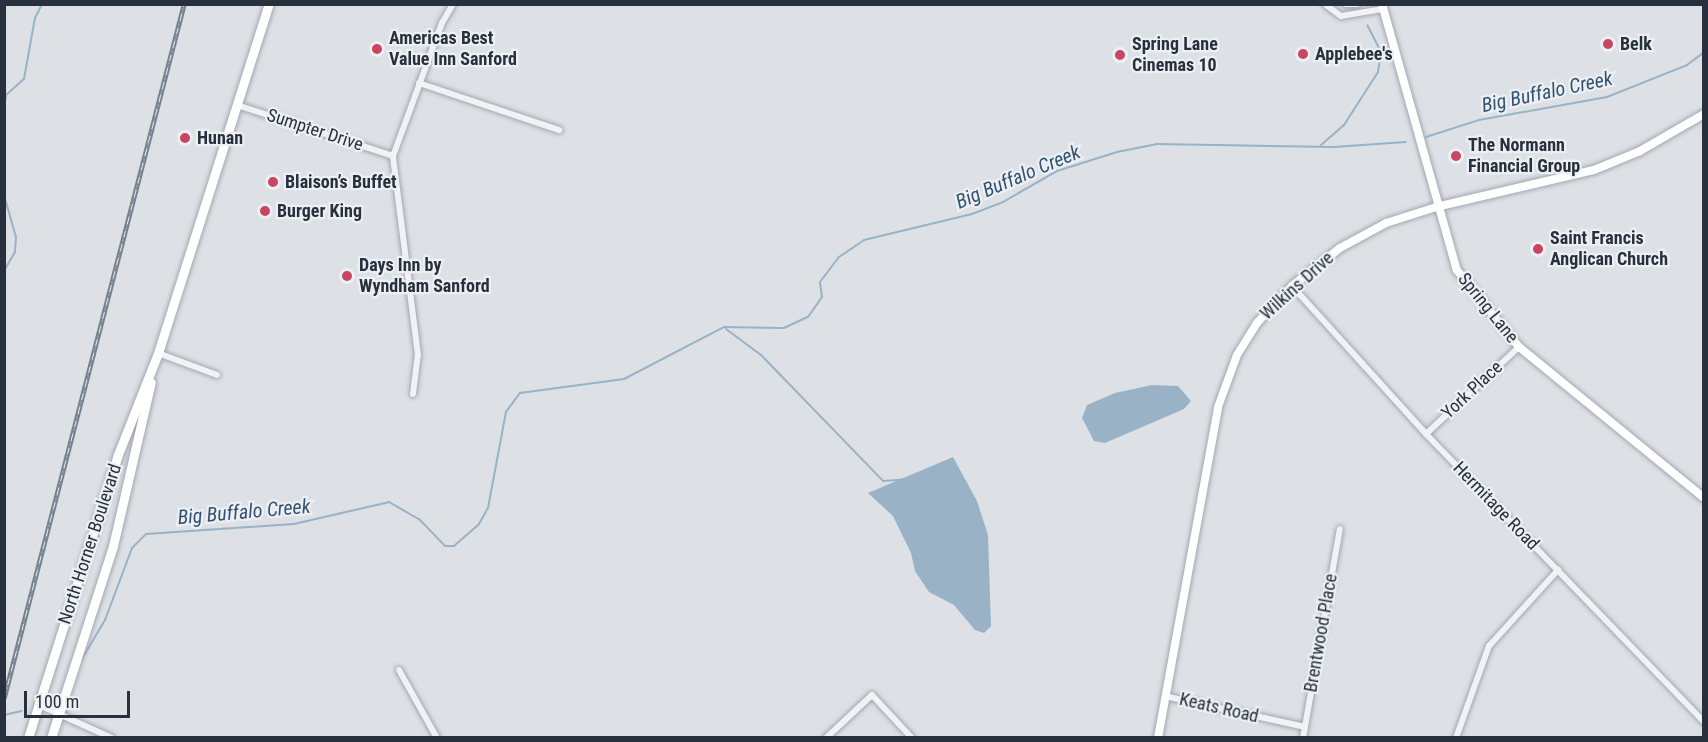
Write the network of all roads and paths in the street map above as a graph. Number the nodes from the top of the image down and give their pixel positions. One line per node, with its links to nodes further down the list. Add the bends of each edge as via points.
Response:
1 (269, 4): 8 (main road, North Horner Boulevard)
2 (453, 4): 7 (street)
3 (1325, 4): 6 (street, via 1341,16)
4 (1346, 4): 5 (street)
5 (1357, 4)
6 (1382, 7): 12 (street, Spring Lane)
7 (419, 83): 10 (street); 11 (street)
8 (237, 105): 11 (street, Sumpter Drive); 15 (main road, North Horner Boulevard)
9 (1704, 114): 12 (street, Wilkins Drive, via 1640,151 1594,170)
10 (559, 130)
11 (393, 156): 17 (street, via 418,355)
12 (1436, 207): 13 (street, Wilkins Drive, via 1386,224 1340,248); 14 (street, Spring Lane, via 1457,270)
13 (1292, 286): 18 (street, Hermitage Road); 23 (street, Wilkins Drive, via 1257,323 1244,344 1218,407)
14 (1519, 347): 18 (street, York Place); 19 (street, Spring Lane)
15 (158, 353): 16 (street); 24 (main road, North Horner Boulevard, via 117,457); 25 (main road, North Horner Boulevard, via 112,546)
16 (217, 375)
17 (412, 394)
18 (1426, 434): 21 (street, Hermitage Road)
19 (1704, 498)
20 (1340, 528): 27 (street, Brentwood Place)
21 (1558, 570): 26 (street, Hermitage Road); 28 (street, via 1489,646)
22 (399, 670): 32 (street)
23 (1169, 697): 27 (street, Keats Road); 35 (street, Wilkins Drive)
24 (39, 705): 25 (street); 29 (main road, North Horner Boulevard)
25 (58, 714): 30 (main road, North Horner Boulevard); 31 (street)
26 (1704, 722)
27 (1305, 727): 36 (street, Brentwood Place)
28 (1458, 737)
29 (28, 738)
30 (51, 738)
31 (112, 738)
32 (437, 738)
33 (826, 738): 34 (street, via 872,695)
34 (912, 738)
35 (1158, 738)
36 (1303, 738)

